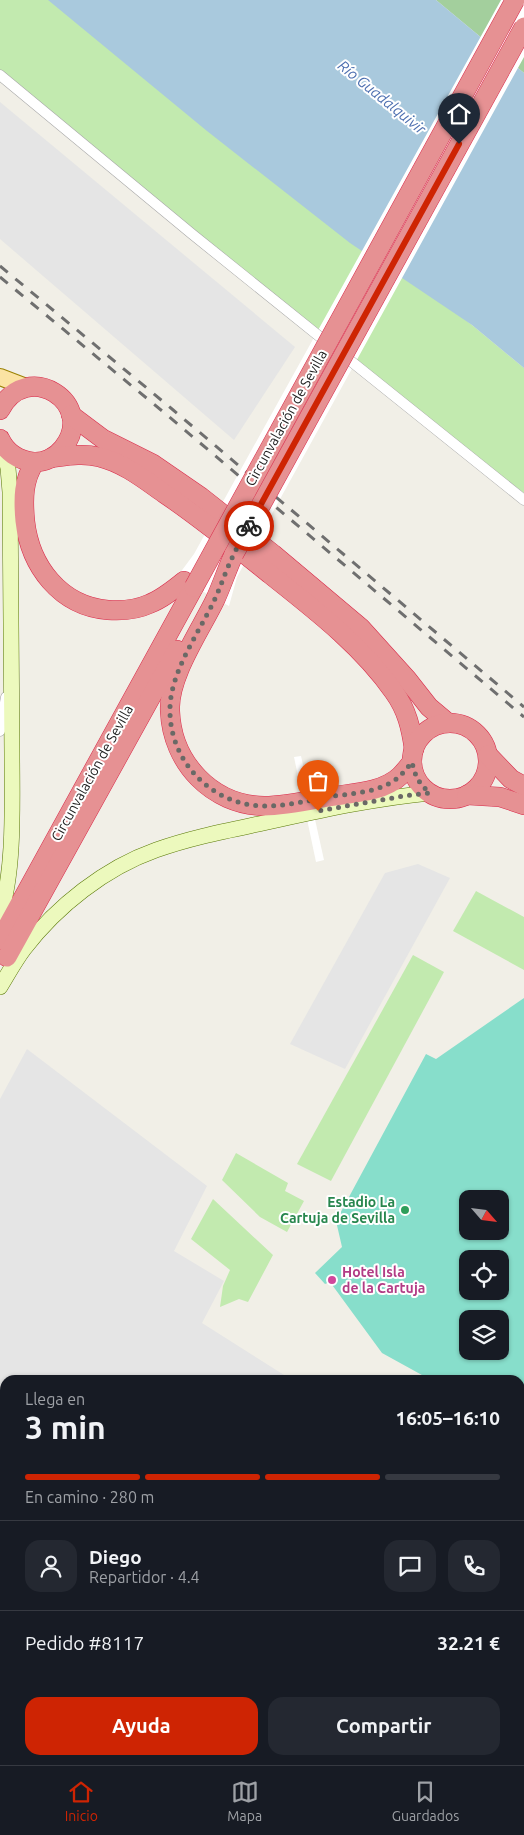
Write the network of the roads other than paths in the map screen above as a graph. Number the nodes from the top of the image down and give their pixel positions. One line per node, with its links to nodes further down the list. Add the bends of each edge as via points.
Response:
1 (515, 0): 11 (highway, Circunvalación de Sevilla, bridge, via 226,527)
2 (524, 27): 11 (highway, Circunvalación de Sevilla, bridge, via 234,554)
3 (0, 75): 10 (street, via 192,234)
4 (0, 377): 5 (main road)
5 (26, 387): 6 (highway, via 14,392); 7 (highway, via 37,386 59,395)
6 (0, 410)
7 (71, 415): 9 (highway, via 69,440 61,451); 13 (highway, via 103,439 153,464 202,496 360,628 429,707)
8 (1, 442): 9 (highway, via 11,454 22,460); 12 (main road, via 10,492)
9 (43, 460): 11 (highway, via 28,475 24,490 28,542 42,572 58,590 85,605 123,610 149,604 171,592); 15 (highway, via 76,454 100,457 125,467 195,514 271,574 353,645 394,691 406,710)
10 (524, 500)
11 (200, 590): 15 (highway, via 182,665 170,698 170,721 186,764 201,782 241,803 276,806 384,786 400,776); 22 (highway, Circunvalación de Sevilla)
12 (12, 666): 14 (street); 21 (main road, via 10,840 8,874)
13 (448, 723): 15 (highway, via 427,731 419,739); 16 (highway, via 464,726 478,735)
14 (0, 730)
15 (413, 755): 18 (highway, via 414,774)
16 (488, 755): 17 (highway, via 511,779); 19 (highway, via 484,778)
17 (524, 786)
18 (430, 793): 19 (highway, via 450,800); 22 (main road, via 318,811 201,836 155,850 94,883 64,906 32,940)
19 (468, 795): 20 (highway, via 500,797)
20 (524, 805)
21 (0, 915)
22 (6, 957): 23 (main road)
23 (0, 987)

